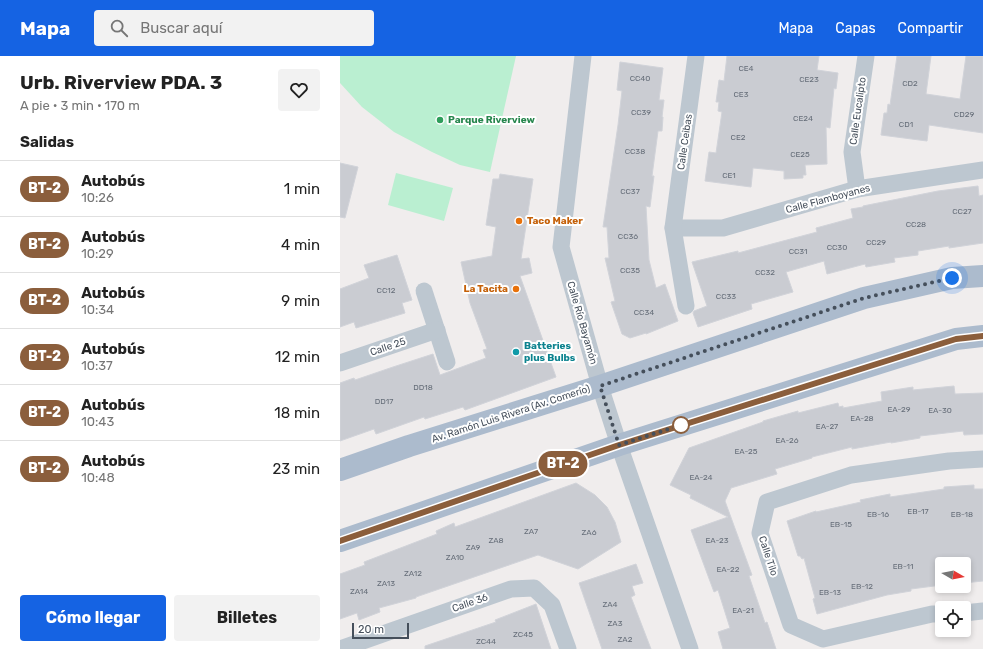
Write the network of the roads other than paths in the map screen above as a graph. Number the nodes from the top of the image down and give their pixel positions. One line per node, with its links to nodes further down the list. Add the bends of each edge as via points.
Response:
1 (583, 56): 14 (street, Calle Río Bayamón, via 561,247)
2 (696, 56): 6 (street, Calle Ceibas)
3 (866, 56): 5 (street, Calle Eucalipto, via 852,152)
4 (983, 170): 5 (street, Calle Flamboyanes)
5 (858, 189): 6 (street, Calle Flamboyanes, via 722,228)
6 (673, 228): 9 (street, Calle Ceibas)
7 (983, 276): 14 (main road, Av. Ramón Luis Rivera (Av. Comerío), via 952,278 864,298)
8 (424, 291): 10 (street)
9 (686, 306)
10 (437, 330): 12 (street); 13 (street, Calle 25)
11 (983, 336): 15 (main road, via 956,339)
12 (447, 362)
13 (340, 364)
14 (600, 386): 15 (street, Calle Río Bayamón); 17 (main road, Av. Ramón Luis Rivera (Av. Comerío))
15 (619, 445): 18 (main road); 24 (street, Calle Río Bayamón)
16 (983, 459): 21 (street, Calle Tilo, via 949,461 851,475 766,502 760,533 791,626 823,639)
17 (340, 470)
18 (340, 541)
19 (983, 612): 20 (street)
20 (971, 613)
21 (935, 614)
22 (340, 649): 23 (street, Calle 36, via 512,589 534,588 552,605)
23 (568, 649)
24 (690, 649)

